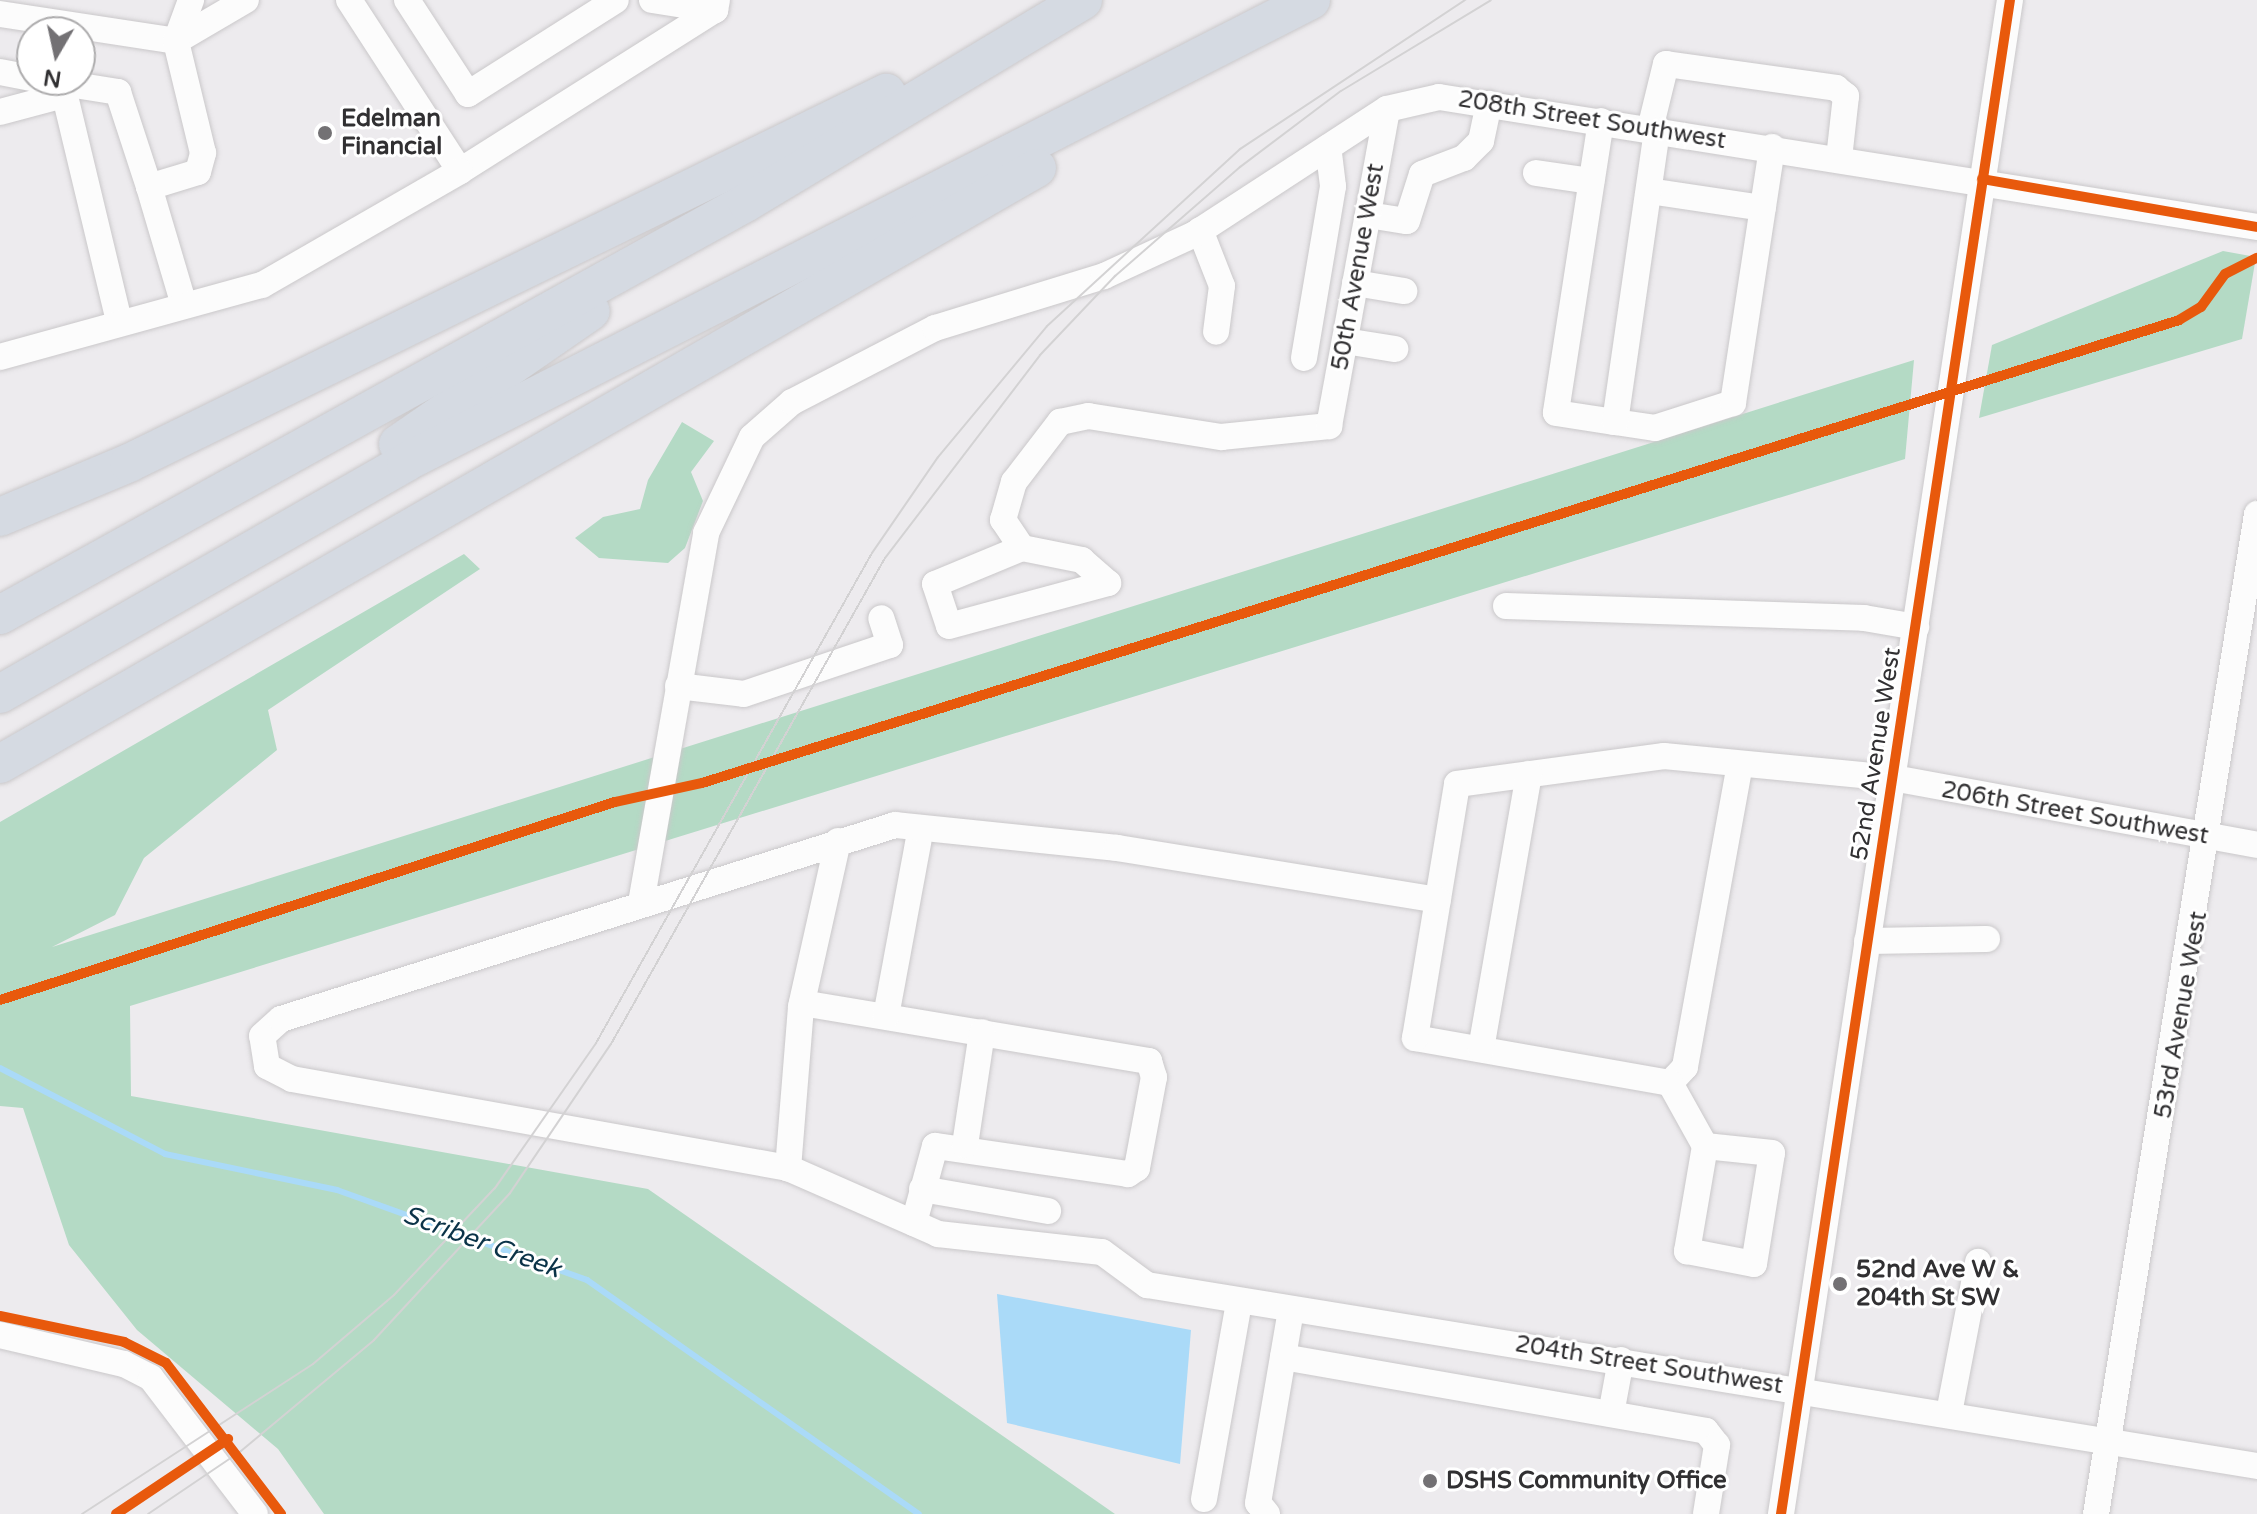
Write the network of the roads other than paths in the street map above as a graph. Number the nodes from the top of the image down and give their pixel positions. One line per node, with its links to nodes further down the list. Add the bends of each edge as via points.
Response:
1 (191, 0): 16 (street)
2 (246, 0): 16 (street)
3 (349, 0): 28 (street)
4 (407, 0): 5 (street, via 468,94)
5 (616, 0)
6 (652, 0): 11 (street)
7 (1075, 0): 50 (highway, via 129,463)
8 (1083, 0): 34 (highway)
9 (1311, 0): 14 (highway)
10 (2010, 0): 30 (street, 52nd Avenue West)
11 (716, 5): 28 (street)
12 (38, 10): 13 (street)
13 (0, 14)
14 (1274, 20): 58 (highway, via 406,462); 59 (highway, via 1065,152)
15 (96, 31): 16 (street)
16 (176, 41): 32 (street, via 203,153 198,172)
17 (96, 89): 32 (street, via 118,92)
18 (33, 96): 22 (street)
19 (61, 96): 42 (street)
20 (1489, 104): 21 (street, 208th Street Southwest, via 1439,97); 23 (street, 208th Street Southwest); 36 (street, via 1475,150 1422,174 1407,221)
21 (1387, 109): 25 (street, 208th Street Southwest); 36 (street, 50th Avenue West)
22 (0, 112)
23 (1601, 121): 24 (street, 208th Street Southwest); 31 (street)
24 (1654, 129): 26 (street, 208th Street Southwest); 27 (street, via 1666,64 1821,86 1846,96); 33 (street)
25 (1328, 147): 38 (street, 208th Street Southwest); 47 (street, via 1333,186)
26 (1772, 147): 27 (street, 208th Street Southwest); 35 (street)
27 (1839, 158): 30 (street, 208th Street Southwest)
28 (460, 171): 41 (street, via 262,285)
29 (1536, 173): 31 (street)
30 (1982, 179): 37 (street, 208th Street Southwest); 55 (street, 52nd Avenue West)
31 (1591, 181): 48 (street, via 1556,413)
32 (149, 187): 41 (street)
33 (1649, 191): 35 (street); 48 (street)
34 (747, 202): 53 (highway); 56 (highway, via 393,448)
35 (1763, 208): 48 (street, via 1733,403 1655,428)
36 (1368, 215): 39 (street, 50th Avenue West)
37 (2257, 227)
38 (1200, 230): 43 (street, via 1222,286); 57 (street, 208th Street Southwest, via 1104,276 935,328 792,402 752,437 727,476 706,533)
39 (1355, 283): 40 (street); 44 (street, 50th Avenue West)
40 (1404, 291)
41 (184, 305): 42 (street)
42 (119, 321): 46 (street)
43 (1216, 332)
44 (1345, 341): 45 (street); 51 (street, 50th Avenue West, via 1329,426 1221,437 1088,416 1060,422 1030,454 1008,499 1003,520)
45 (1395, 349)
46 (0, 357)
47 (1304, 358)
48 (1615, 422)
49 (2257, 514): 64 (street, 53rd Avenue West)
50 (0, 517)
51 (1022, 548): 51 (street, via 1082,560 1108,583 949,626 935,584)
52 (1506, 606): 55 (street, via 1864,618)
53 (0, 615)
54 (881, 618): 57 (street, via 890,645 861,655 744,694)
55 (1916, 627): 62 (street, 52nd Avenue West)
56 (0, 670)
57 (678, 686): 68 (street, 208th Street Southwest)
58 (0, 694)
59 (0, 764)
60 (1740, 764): 61 (street, 206th Street Southwest, via 1664,756); 62 (street, 206th Street Southwest); 75 (street, via 1685,1067)
61 (1529, 774): 67 (street, 206th Street Southwest, via 1457,784); 74 (street)
62 (1893, 778): 64 (street, 206th Street Southwest); 70 (street, 52nd Avenue West)
63 (921, 828): 65 (street, via 895,825); 67 (street, via 1117,848); 72 (street)
64 (2210, 838): 66 (street, 206th Street Southwest); 91 (street, 53rd Avenue West)
65 (838, 841): 68 (street); 71 (street)
66 (2257, 845)
67 (1438, 900): 74 (street, via 1415,1038)
68 (641, 903): 78 (street, 204th Street Southwest, via 281,1019 265,1032 262,1055 292,1079)
69 (1987, 939): 70 (street)
70 (1867, 941): 88 (street, 52nd Avenue West)
71 (802, 1003): 72 (street); 78 (street)
72 (886, 1016): 73 (street)
73 (982, 1032): 76 (street); 76 (street, via 1149,1061 1154,1077 1137,1168 1128,1174)
74 (1481, 1049): 75 (street)
75 (1670, 1083): 77 (street)
76 (965, 1145): 79 (street, via 935,1146)
77 (1705, 1146): 77 (street, via 1687,1251 1754,1264 1772,1153)
78 (788, 1168): 81 (street, 204th Street Southwest)
79 (922, 1189): 80 (street); 81 (street)
80 (1048, 1211)
81 (914, 1223): 83 (street, 204th Street Southwest, via 938,1234 1102,1252 1147,1285)
82 (1978, 1262): 89 (street)
83 (1239, 1302): 84 (street, 204th Street Southwest); 93 (street)
84 (1291, 1310): 86 (street); 87 (street, 204th Street Southwest)
85 (0, 1335): 94 (street, via 124,1364 151,1378)
86 (1283, 1357): 90 (street); 95 (street, via 1258,1503)
87 (1621, 1360): 88 (street, 204th Street Southwest); 90 (street)
88 (1801, 1388): 89 (street, 204th Street Southwest); 97 (street, 52nd Avenue West)
89 (1949, 1413): 91 (street, 204th Street Southwest)
90 (1611, 1414): 96 (street, via 1706,1431 1717,1445)
91 (2110, 1440): 92 (street, 204th Street Southwest); 98 (street, 53rd Avenue West)
92 (2257, 1466)
93 (1204, 1499)
94 (255, 1514)
95 (1267, 1514)
96 (1706, 1514)
97 (1781, 1514)
98 (2096, 1514)

